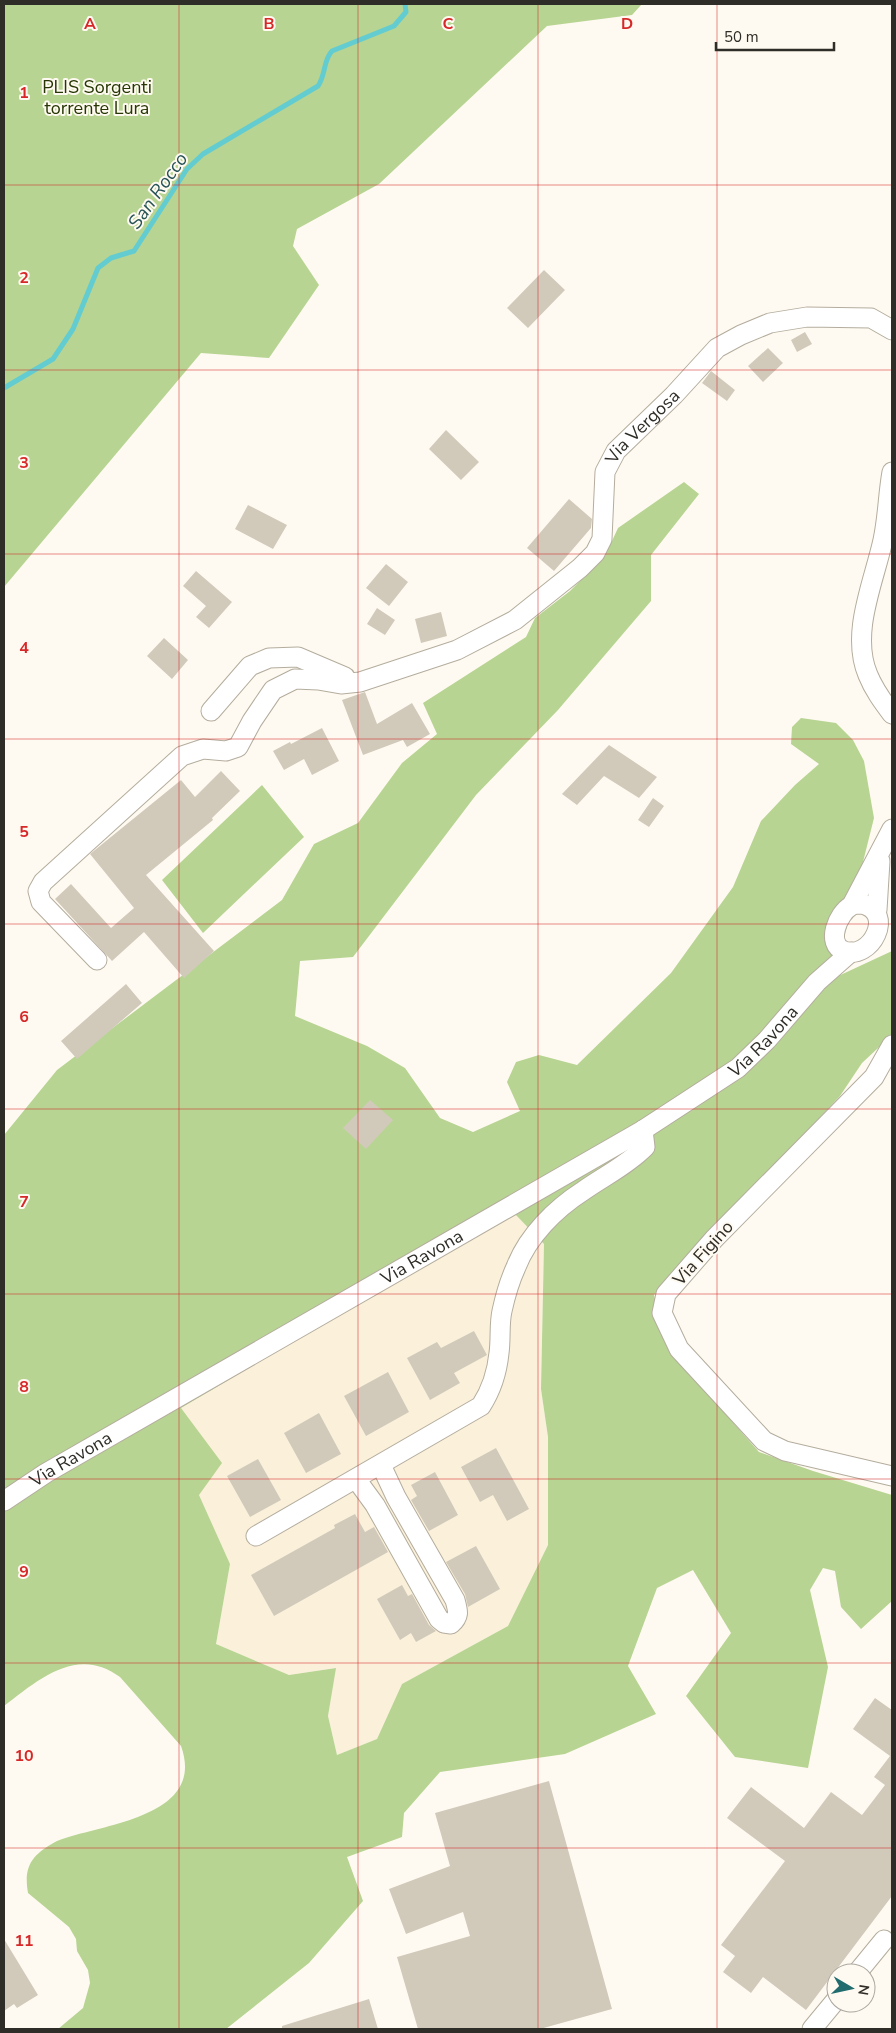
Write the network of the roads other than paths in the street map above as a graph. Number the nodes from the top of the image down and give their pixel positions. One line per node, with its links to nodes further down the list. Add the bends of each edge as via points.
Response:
1 (892, 330): 3 (street, Via Vergosa, via 872,318 807,317 770,323 717,348 616,451 605,472 602,539 595,553 580,568 515,620 457,650)
2 (892, 472): 5 (street, via 883,539 862,625 862,650 874,689)
3 (360, 682): 4 (street, via 298,657 269,658 250,666); 12 (street, Via Vergosa, via 341,684 295,679 273,690 238,747 226,752 204,749 182,756 44,882 38,891 41,902)
4 (211, 710)
5 (892, 714)
6 (892, 829): 7 (street)
7 (880, 855): 8 (street); 9 (street)
8 (852, 905): 9 (street, via 872,906); 11 (street, via 837,924)
9 (884, 916): 10 (street)
10 (885, 936): 11 (street, via 864,949)
11 (843, 948): 14 (street, Via Ravona, via 767,1040 738,1068)
12 (97, 960)
13 (892, 1045): 16 (street, Via Figino, via 874,1077 714,1239 666,1294 662,1314 679,1349 764,1442 785,1451)
14 (643, 1130): 15 (street, via 645,1147 634,1158 582,1191 532,1237 515,1268 502,1311 500,1353 492,1387 481,1406); 18 (street, Via Ravona, via 46,1473)
15 (381, 1465): 17 (street); 20 (street)
16 (892, 1476)
17 (356, 1479): 19 (street); 21 (street, via 375,1504)
18 (4, 1501)
19 (256, 1536)
20 (431, 1559): 21 (street); 21 (street, via 459,1612 451,1624 439,1619)
21 (412, 1570)
22 (884, 1940): 23 (street)
23 (866, 1963)
24 (826, 2012): 25 (street)
25 (812, 2029)

